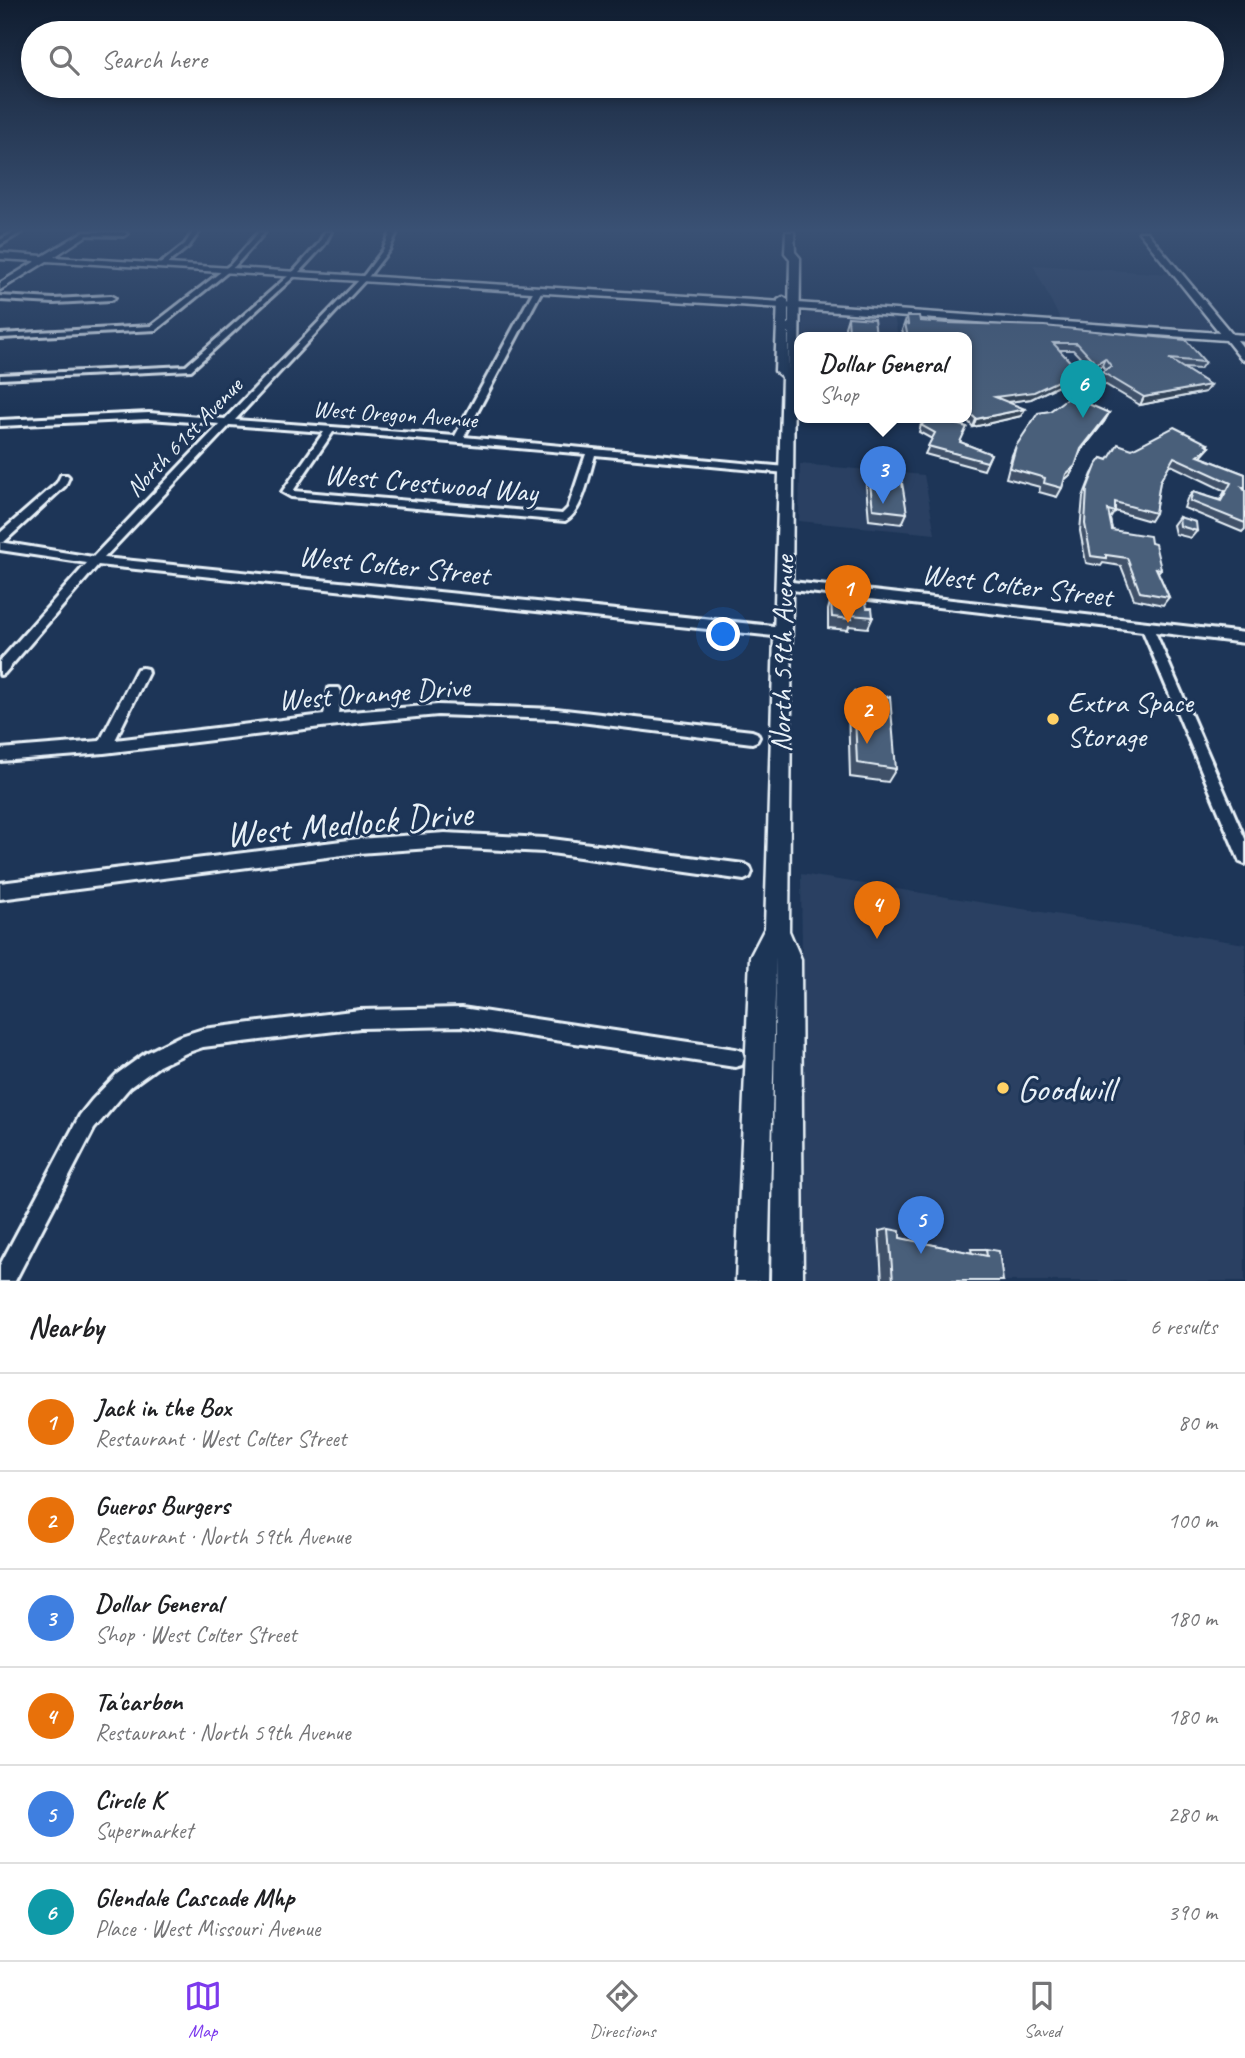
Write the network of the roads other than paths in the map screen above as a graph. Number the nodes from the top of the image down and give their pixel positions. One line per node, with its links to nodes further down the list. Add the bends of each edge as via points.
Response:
1 (199, 292): 11 (street, via 153,328)
2 (274, 292): 15 (street, via 188,368)
3 (351, 292): 17 (street, North 61st Avenue)
4 (537, 292): 19 (street)
5 (568, 292): 10 (street)
6 (791, 292): 10 (main road, North 59th Avenue)
7 (1192, 292): 12 (street)
8 (0, 298): 9 (street)
9 (111, 298)
10 (789, 305): 12 (street); 21 (main road, North 59th Avenue, via 794,371 788,376)
11 (0, 336)
12 (1229, 337): 13 (street); 14 (street)
13 (1245, 338)
14 (1245, 356)
15 (0, 377)
16 (0, 423): 17 (street, West Oregon Avenue, via 149,416)
17 (227, 423): 18 (street, West Oregon Avenue); 25 (street, North 61st Avenue)
18 (331, 429): 19 (street, West Oregon Avenue); 20 (street, West Crestwood Way, via 287,492 557,519 570,515)
19 (458, 439): 20 (street, West Oregon Avenue)
20 (592, 451): 21 (street, West Oregon Avenue)
21 (786, 470): 26 (main road, North 59th Avenue)
22 (64, 477): 23 (street)
23 (0, 538)
24 (0, 547): 25 (street, West Colter Street)
25 (95, 561): 28 (street, West Colter Street); 30 (street, North 61st Avenue)
26 (783, 585): 27 (street, West Colter Street); 28 (main road, North 59th Avenue)
27 (1147, 627): 29 (street, West Colter Street); 37 (street)
28 (783, 632): 40 (main road, North 59th Avenue)
29 (1245, 638)
30 (0, 670)
31 (142, 673): 35 (street)
32 (334, 692): 33 (street)
33 (330, 720): 34 (street, West Orange Drive, via 438,710 508,711 645,722); 35 (street, West Orange Drive)
34 (752, 737)
35 (104, 747): 36 (street, West Orange Drive)
36 (0, 755)
37 (1245, 857)
38 (744, 872): 39 (street, West Medlock Drive, via 544,845 445,840 358,846)
39 (0, 891)
40 (777, 931): 43 (main road, North 59th Avenue, via 762,957); 44 (main road, North 59th Avenue, via 789,959)
41 (735, 1058): 42 (street, via 462,1017 360,1019 183,1043 143,1063 103,1101)
42 (3, 1281)
43 (752, 1281)
44 (787, 1281)

